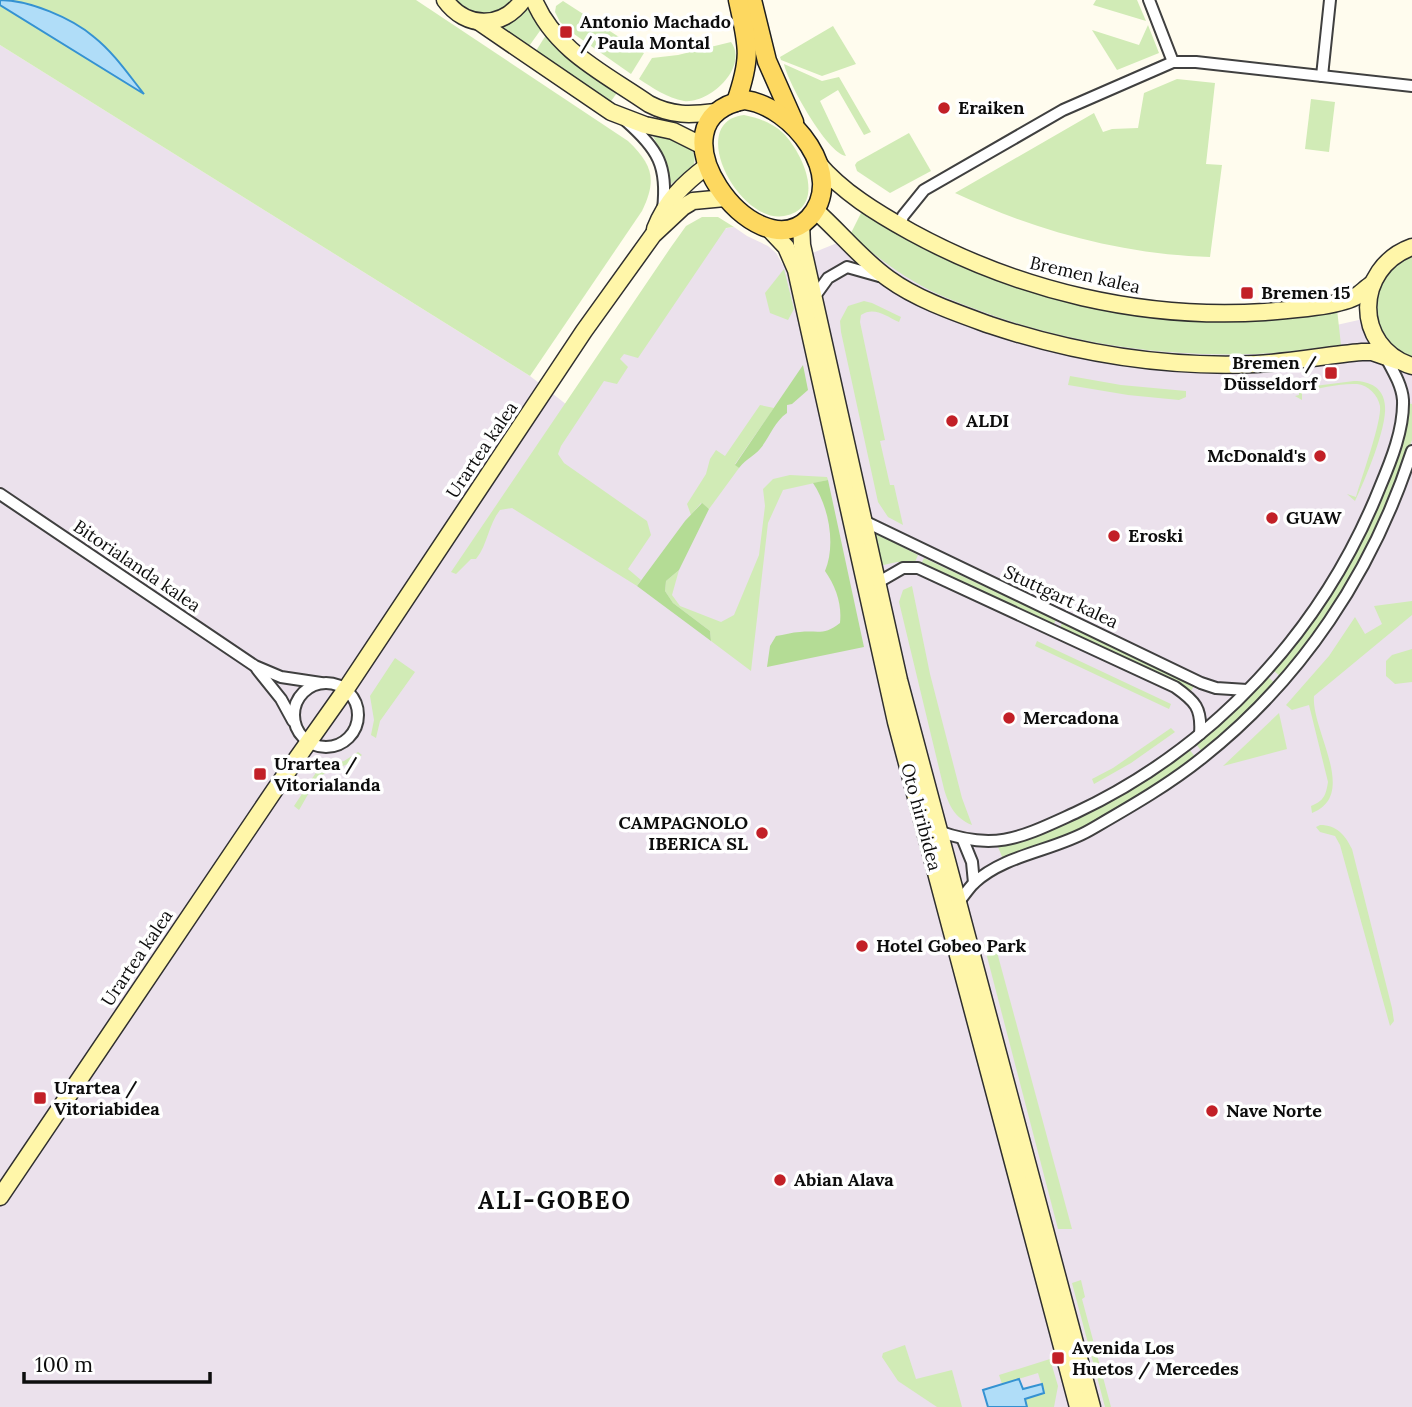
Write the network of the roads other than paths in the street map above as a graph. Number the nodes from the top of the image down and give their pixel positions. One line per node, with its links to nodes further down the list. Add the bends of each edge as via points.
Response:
1 (444, 0): 8 (street, via 459,16)
2 (523, 0): 8 (street, via 505,17)
3 (534, 0): 13 (street, via 562,43 649,104 682,115)
4 (738, 0): 12 (main road, via 748,54)
5 (752, 0): 15 (main road, via 767,61)
6 (1149, 0): 9 (street)
7 (1330, 0): 10 (street)
8 (479, 22): 14 (street)
9 (1173, 62): 10 (street); 23 (street, via 1063,110 924,190)
10 (1322, 76): 11 (street)
11 (1412, 86)
12 (736, 102): 13 (main road); 15 (main road, via 766,105)
13 (716, 112): 16 (main road, via 708,123)
14 (618, 115): 16 (street, via 673,131); 20 (street, via 654,149 662,164)
15 (795, 125): 17 (main road)
16 (704, 146): 18 (main road)
17 (817, 162): 21 (main road, via 822,189); 23 (street, Bremen kalea, via 859,201)
18 (707, 166): 19 (main road); 20 (street, Urartea kalea)
19 (725, 198): 24 (main road); 25 (street, Urartea kalea, via 693,201)
20 (663, 209): 25 (street, Urartea kalea)
21 (815, 210): 22 (main road); 27 (street)
22 (801, 224): 24 (main road); 29 (street, Oto hiribidea)
23 (900, 226): 28 (street, Bremen kalea, via 1014,278 1137,307 1187,312 1282,311 1345,300)
24 (769, 229): 47 (street, Oto hiribidea, via 786,247 796,271 896,722)
25 (653, 235): 37 (street, Urartea kalea)
26 (1412, 247): 28 (street, via 1391,258)
27 (889, 279): 29 (street, via 847,267 828,278); 30 (street, via 1004,330 1122,358 1209,365 1362,352)
28 (1372, 284): 30 (street, via 1369,320)
29 (815, 296): 33 (street, Oto hiribidea)
30 (1394, 356): 38 (street, via 1403,410 1375,500 1324,598 1268,671)
31 (1412, 451): 44 (street, via 1380,535 1357,578 1315,642 1264,701 1202,758 1145,798 1084,834 1002,865)
32 (0, 494): 35 (street, Bitorialanda kalea)
33 (864, 521): 34 (street, Oto hiribidea); 38 (street, Stuttgart kalea, via 1201,683)
34 (877, 583): 40 (street, Stuttgart kalea, via 903,568 918,568 1175,687 1196,705); 42 (street, Oto hiribidea)
35 (255, 666): 36 (street, Bitorialanda kalea, via 281,677); 39 (street, Bitorialanda kalea)
36 (321, 682): 37 (street); 39 (street, via 298,698 293,712)
37 (346, 689): 41 (street, Urartea kalea); 41 (street, via 358,709 353,733 333,747)
38 (1247, 690): 40 (street)
39 (296, 727): 41 (street)
40 (1200, 734): 43 (street, via 1114,792 1051,824 1002,841)
41 (309, 743): 46 (street, Urartea kalea)
42 (938, 831): 43 (street); 45 (street, Oto hiribidea)
43 (962, 840): 44 (street, via 972,862)
44 (974, 883): 45 (street)
45 (958, 903): 50 (street, Oto hiribidea)
46 (0, 1198)
47 (1073, 1388): 48 (street); 49 (street, Oto hiribidea)
48 (1069, 1407)
49 (1078, 1407)
50 (1092, 1407)

